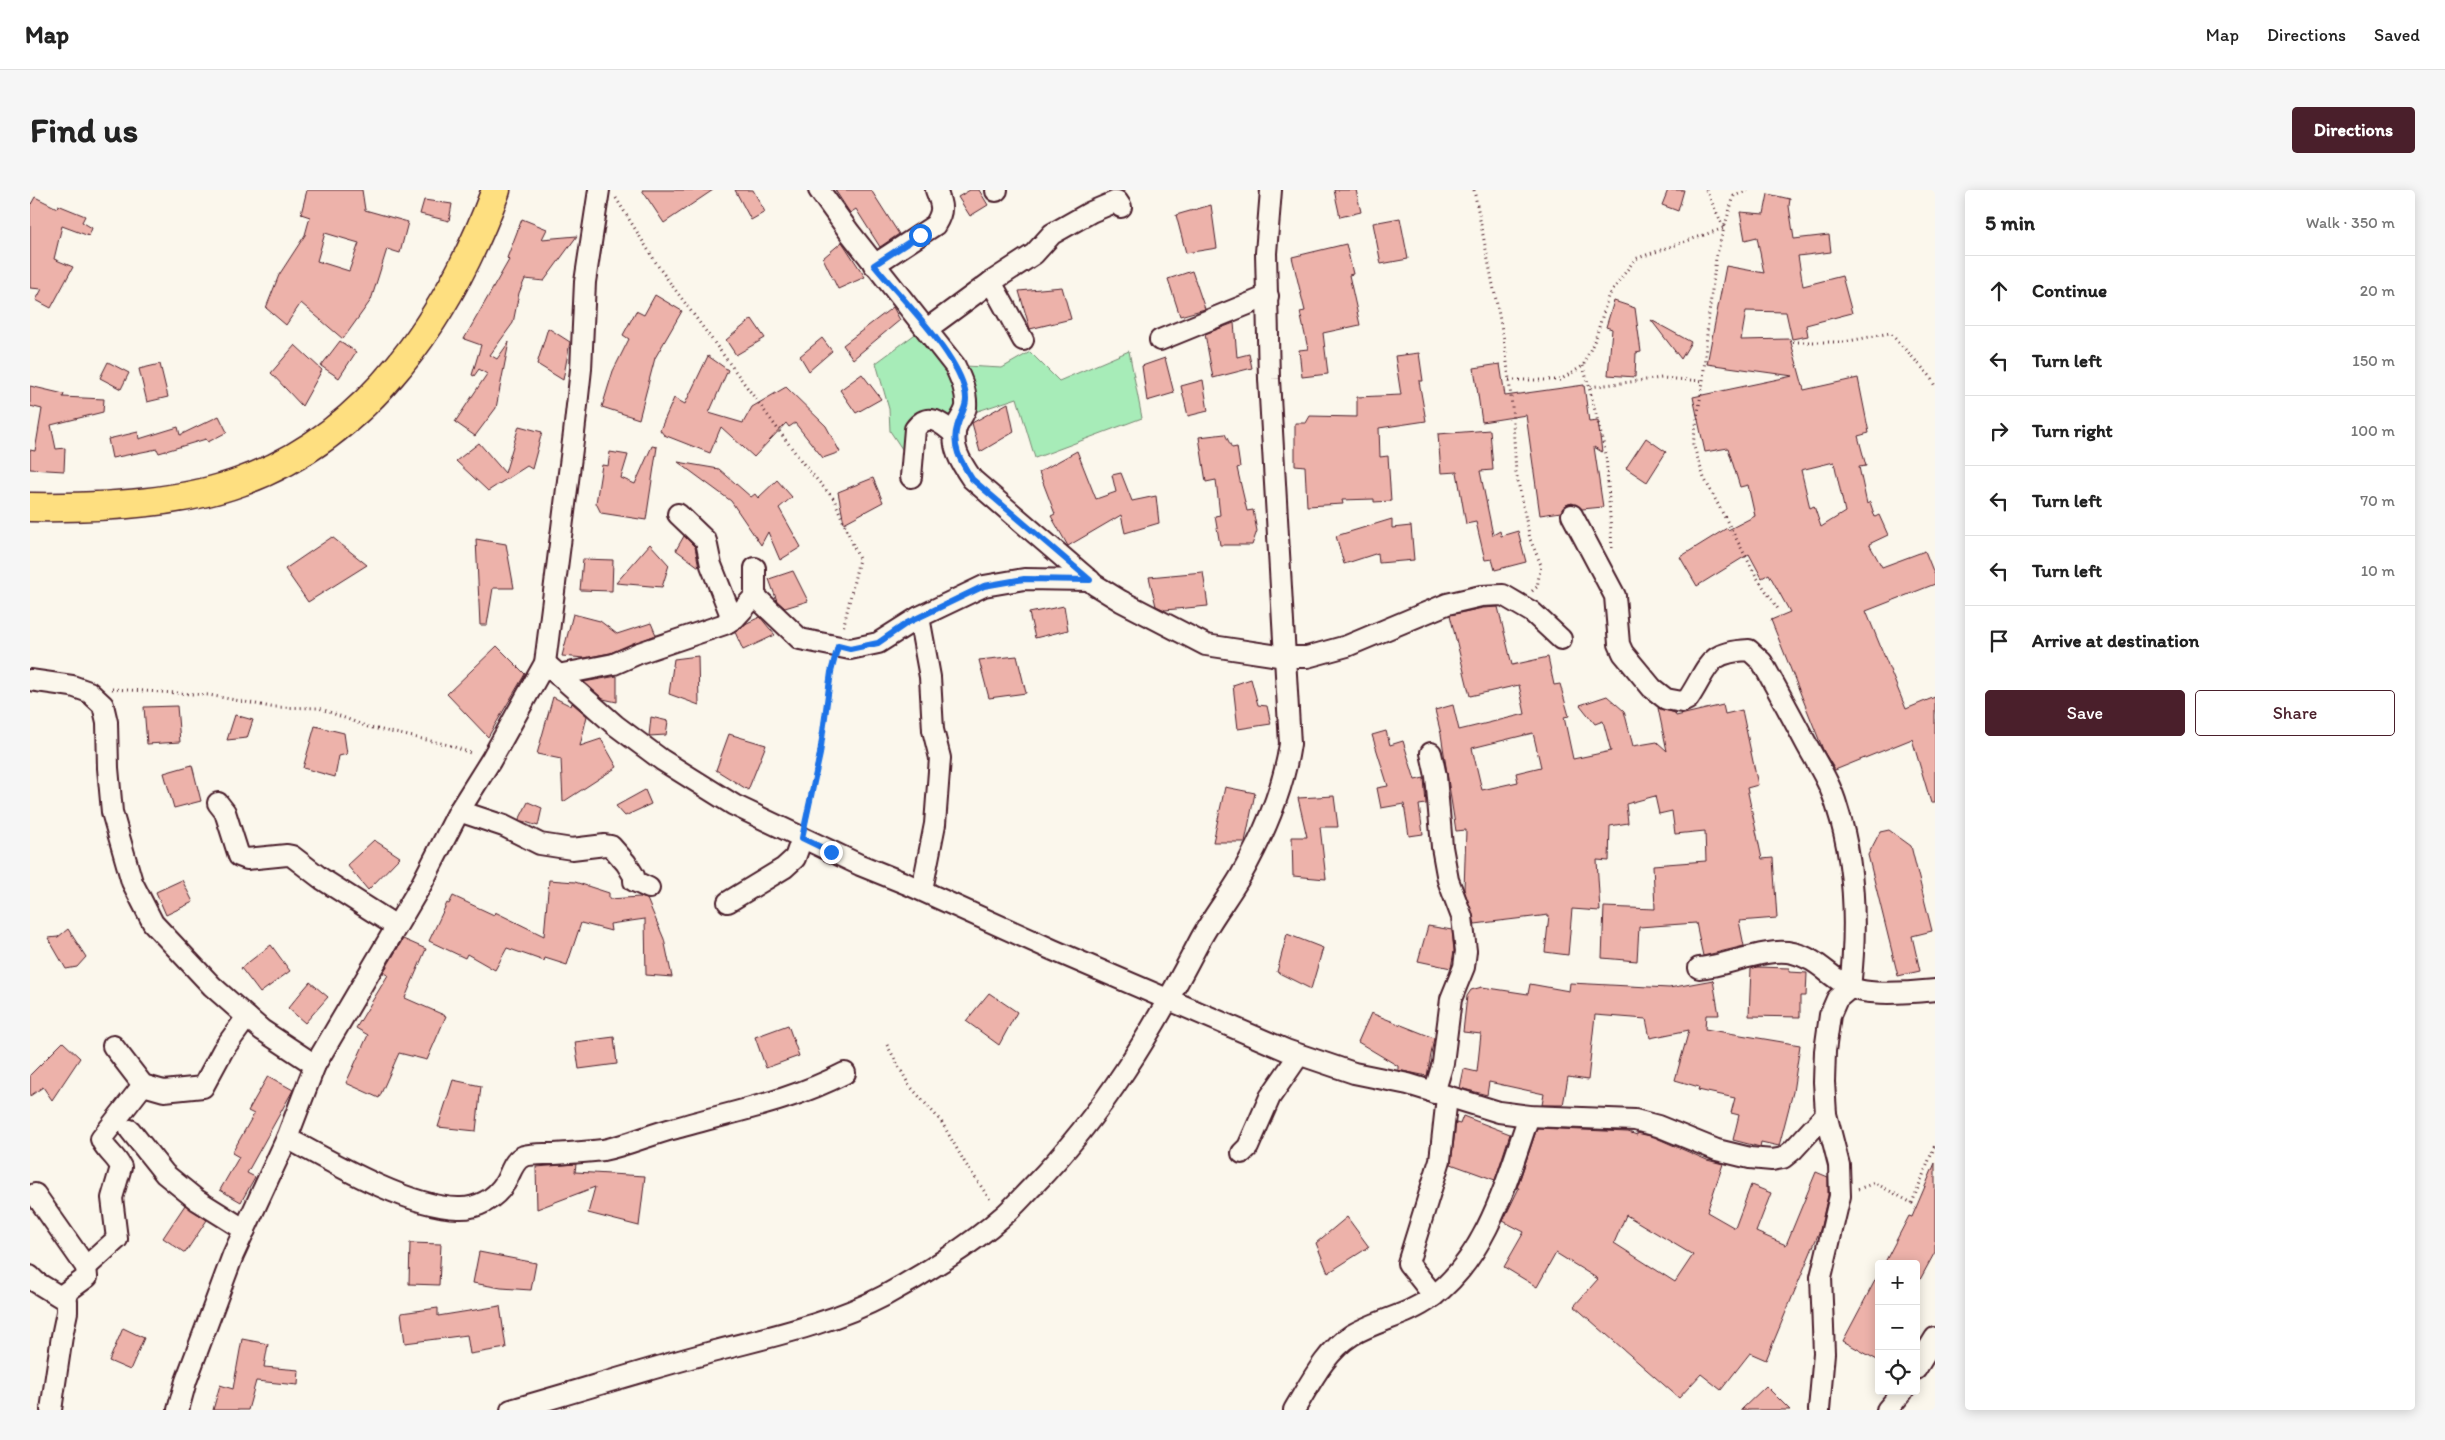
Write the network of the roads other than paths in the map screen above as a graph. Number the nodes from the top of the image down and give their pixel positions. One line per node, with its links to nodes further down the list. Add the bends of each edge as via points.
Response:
1 (496, 190): 15 (highway, via 448,296 427,330 376,394 308,449 274,468 204,492 100,505)
2 (599, 190): 25 (street, via 585,282 581,369 554,601)
3 (819, 190): 7 (street)
4 (936, 190): 7 (street, via 943,206 935,226)
5 (1271, 190): 9 (street, via 1266,253)
6 (1121, 207): 8 (street, via 1117,202 1070,223 1052,234 1034,254)
7 (874, 265): 10 (street)
8 (991, 282): 10 (street); 11 (street)
9 (1268, 296): 12 (street); 24 (street, via 1272,451)
10 (927, 329): 13 (street, via 955,366 964,388 966,409)
11 (1023, 340)
12 (1160, 340)
13 (955, 434): 14 (street, via 939,421 932,419 919,423 915,430); 19 (street, via 959,458 972,479)
14 (911, 477)
15 (30, 507)
16 (678, 514): 22 (street, via 706,541 711,565 730,613)
17 (1572, 515): 36 (street, via 1615,596 1623,653 1652,688 1666,699 1682,702 1688,699 1713,658 1749,650 1762,662 1837,806 1850,865 1854,903 1855,942)
18 (755, 568): 20 (street)
19 (1090, 580): 21 (street, via 1024,579 984,586); 24 (street, via 1121,601 1206,645)
20 (755, 596): 21 (street, via 800,639 850,649 886,639); 22 (street, via 736,618)
21 (919, 617): 32 (street, via 930,677 933,730 940,758 935,824)
22 (728, 622): 25 (street, via 619,663)
23 (1561, 639): 24 (street, via 1532,612 1503,595 1481,596 1447,604 1347,646 1307,657)
24 (1285, 657): 38 (street, via 1290,744 1288,764 1278,796 1256,848 1202,936)
25 (551, 669): 29 (street); 30 (street, via 615,725 662,760 734,805)
26 (30, 680): 39 (street, via 72,686 89,692 103,705 107,722 112,812 132,882 153,922 212,986)
27 (1431, 753): 45 (street, via 1446,872 1462,917 1466,950 1464,966 1451,999)
28 (218, 803): 34 (street, via 225,812 239,856 247,859 292,856)
29 (459, 811): 31 (street, via 511,829 540,844 572,850 611,846 626,863 634,881); 34 (street, via 422,885)
30 (802, 838): 32 (street); 33 (street, via 795,858 784,868)
31 (648, 888)
32 (922, 890): 38 (street)
33 (728, 902)
34 (396, 926): 42 (street)
35 (1699, 968): 36 (street, via 1791,953 1813,959)
36 (1850, 988): 37 (street, via 1884,993); 46 (street, via 1837,999 1830,1015 1825,1051)
37 (1935, 990)
38 (1169, 1000): 41 (street); 62 (street, via 1127,1070 1087,1125 1046,1172 1002,1217 939,1263 883,1296 796,1331)
39 (247, 1017): 42 (street); 44 (street, via 223,1050 203,1087 164,1091)
40 (113, 1046): 44 (street)
41 (1299, 1055): 45 (street); 50 (street, via 1270,1097 1248,1147)
42 (315, 1065): 49 (street)
43 (844, 1073): 49 (street, via 825,1084 757,1108 674,1128 630,1143 585,1152 526,1155 515,1162 505,1184 495,1196 479,1204 458,1208 436,1205 366,1180)
44 (143, 1085): 53 (street, via 101,1139 121,1167 112,1198 117,1239)
45 (1440, 1095): 47 (street, via 1499,1112); 56 (street, via 1440,1160 1408,1263)
46 (1826, 1114): 47 (street, via 1793,1150 1783,1158 1772,1160 1717,1150 1635,1120); 64 (street, via 1839,1165 1840,1196 1821,1277 1824,1353)
47 (1529, 1116): 56 (street, via 1503,1191 1478,1245)
48 (130, 1130): 52 (street, via 165,1174 197,1200)
49 (287, 1138): 52 (street)
50 (1242, 1153)
51 (35, 1194): 53 (street)
52 (245, 1230): 61 (street, via 186,1381)
53 (86, 1267): 55 (street, via 87,1277)
54 (30, 1276): 55 (street)
55 (61, 1296): 60 (street, via 67,1301 67,1312)
56 (1434, 1296): 63 (street, via 1409,1312 1353,1335 1337,1347)
57 (1935, 1338): 58 (street)
58 (1920, 1362)
59 (1899, 1395): 65 (street)
60 (51, 1410)
61 (178, 1410)
62 (511, 1410)
63 (1294, 1410)
64 (1819, 1410)
65 (1886, 1410)

